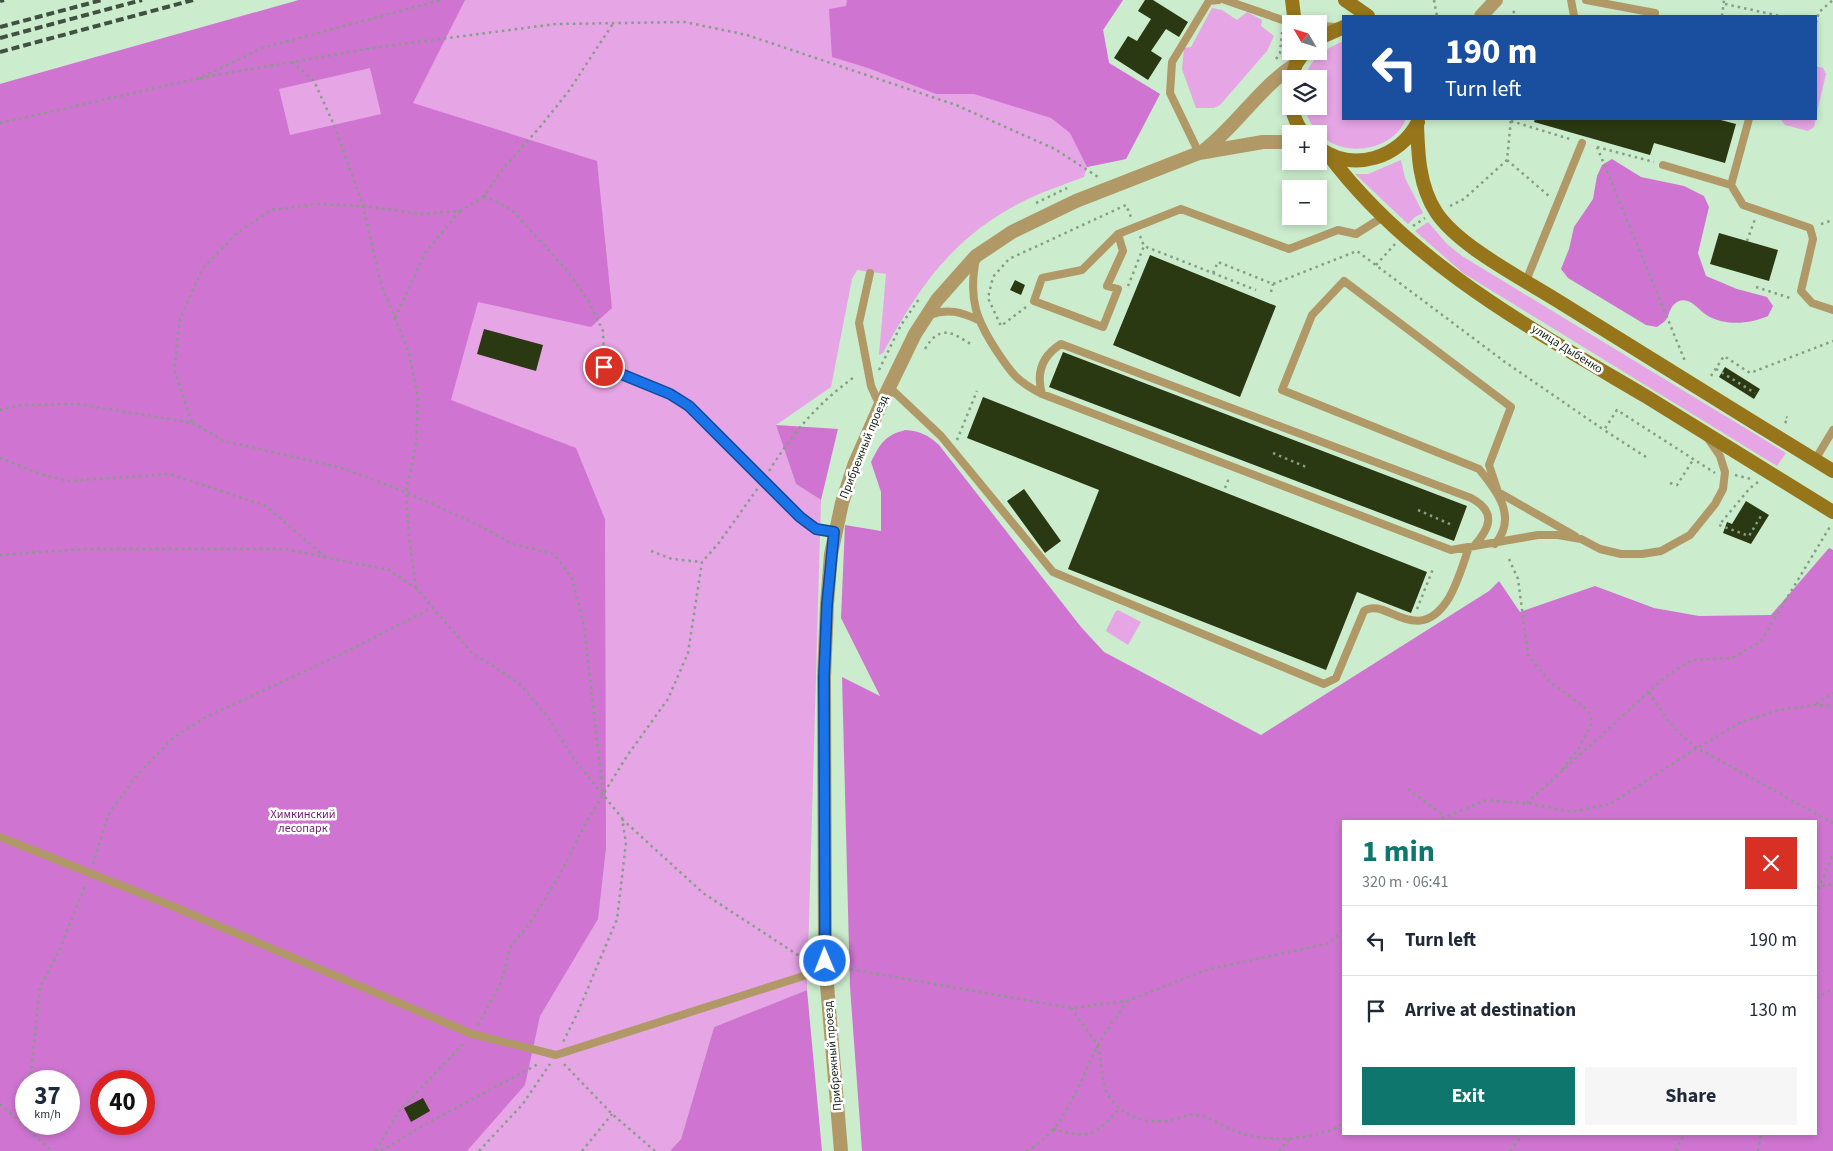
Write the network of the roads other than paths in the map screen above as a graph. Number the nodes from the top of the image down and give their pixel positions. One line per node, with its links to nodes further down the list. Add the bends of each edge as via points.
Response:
1 (1219, 0): 25 (lane, via 1209,1 1172,62 1170,92)
2 (1225, 0): 14 (lane)
3 (1292, 0): 9 (main road)
4 (1345, 0): 10 (main road)
5 (1497, 0): 11 (street); 12 (street)
6 (1571, 0): 13 (lane)
7 (1586, 0): 8 (lane)
8 (1655, 13)
9 (1294, 15)
10 (1367, 15)
11 (1482, 15)
12 (1490, 15)
13 (1574, 15)
14 (1282, 20)
15 (1328, 26): 16 (lane)
16 (1342, 27)
17 (1342, 27): 18 (main road)
18 (1328, 34)
19 (1296, 60): 25 (street, Прибрежный проезд, via 1225,134)
20 (1749, 120): 28 (lane)
21 (1418, 121): 24 (main road, via 1401,144 1379,157 1344,160); 33 (main road, via 1420,174 1436,213 1470,244)
22 (1282, 142): 25 (street, Прибрежный проезд, via 1269,141)
23 (1582, 142): 33 (lane)
24 (1327, 152)
25 (1199, 154): 31 (street, Прибрежный проезд, via 1052,211)
26 (1327, 156): 29 (main road, улица Дыбенко)
27 (1663, 165): 28 (lane)
28 (1730, 185): 34 (lane, via 1743,205 1810,228 1813,238 1801,290 1812,303)
29 (1383, 218): 30 (lane, via 1356,234 1338,230 1289,249 1181,209); 42 (main road, улица Дыбенко, via 1488,300)
30 (1118, 234): 30 (lane, via 1082,270 1042,278 1034,301 1103,327 1118,289 1107,286 1123,251)
31 (976, 256): 35 (street, Прибрежный проезд); 36 (lane, via 972,277)
32 (870, 273): 40 (lane, via 859,324 872,386)
33 (1526, 281): 43 (main road)
34 (1833, 310)
35 (926, 316): 36 (lane, via 937,312 957,312); 38 (street, Прибрежный проезд)
36 (978, 320): 39 (lane, via 1013,376)
37 (604, 367): 47 (lane, via 670,394 689,406 800,517 816,529)
38 (889, 387): 40 (street, Прибрежный проезд); 50 (lane, via 936,431 1045,565 1058,575 1324,684 1336,678 1364,611 1374,608 1412,622 1432,615 1450,596)
39 (1042, 394): 50 (lane, via 1451,550); 50 (lane, via 1038,378 1049,352 1061,344 1471,498 1484,508 1488,516 1488,526)
40 (880, 406): 47 (street, Прибрежный проезд, via 856,463)
41 (1833, 430): 43 (lane)
42 (1705, 434): 46 (main road, улица Дыбенко); 48 (lane, via 1720,456 1725,472 1723,488 1715,504 1690,534 1661,551 1642,554 1620,554 1600,549)
43 (1815, 460): 44 (main road)
44 (1833, 471)
45 (1498, 492): 45 (lane, via 1489,465 1511,407 1344,281 1312,315 1282,390 1479,469); 48 (lane); 49 (lane, via 1506,518)
46 (1832, 518)
47 (834, 532): 53 (street, Прибрежный проезд, via 824,677 825,961)
48 (1581, 539): 49 (lane, via 1538,535)
49 (1495, 544): 50 (lane)
50 (1472, 547)
51 (0, 837): 52 (lane, via 472,1034 556,1055)
52 (813, 973)
53 (841, 1151)

